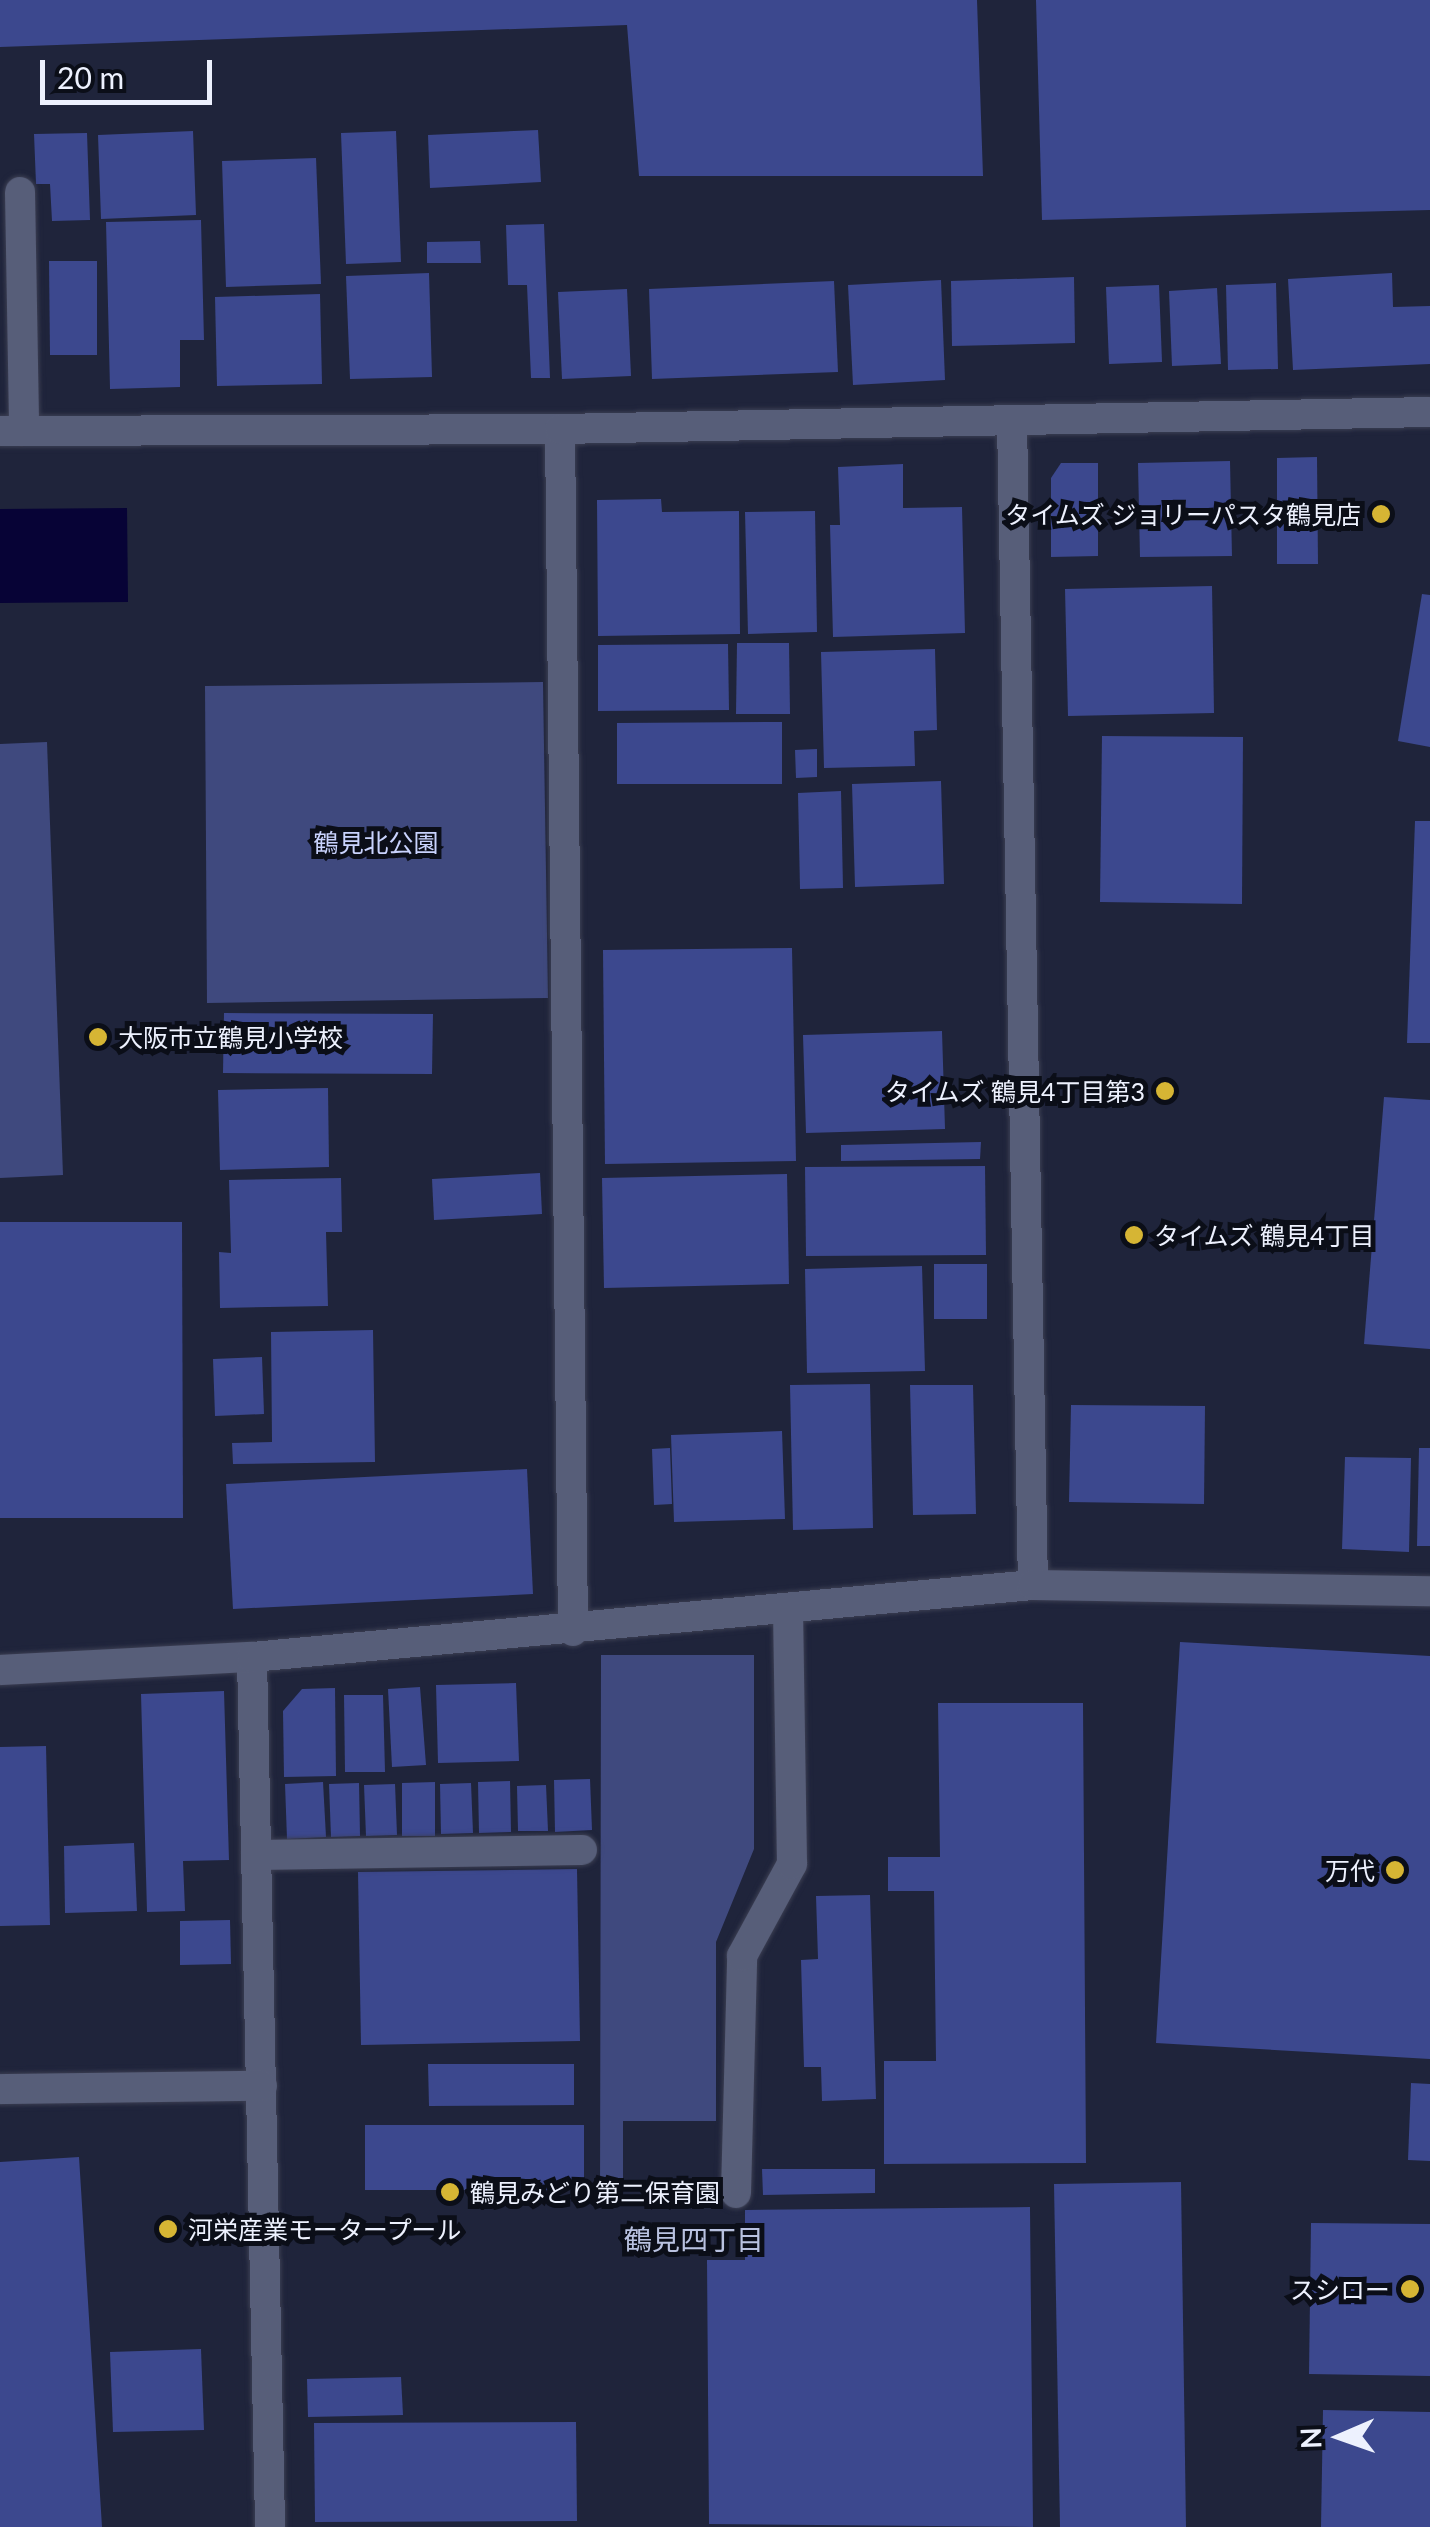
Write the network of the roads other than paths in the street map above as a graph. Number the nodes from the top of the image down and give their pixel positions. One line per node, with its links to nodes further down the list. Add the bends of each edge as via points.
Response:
1 (20, 192): 5 (street)
2 (1430, 412): 3 (street)
3 (1012, 420): 4 (street); 6 (street)
4 (560, 429): 5 (street); 9 (street)
5 (12, 431)
6 (1033, 1586): 7 (street); 8 (street)
7 (1430, 1591)
8 (788, 1610): 9 (street); 16 (street, via 792,1864 742,1956)
9 (573, 1630): 10 (street)
10 (252, 1658): 11 (street); 13 (street)
11 (0, 1670)
12 (582, 1850): 13 (street)
13 (256, 1856): 14 (street)
14 (262, 2086): 15 (street); 17 (street)
15 (0, 2089)
16 (736, 2193)
17 (270, 2527)

